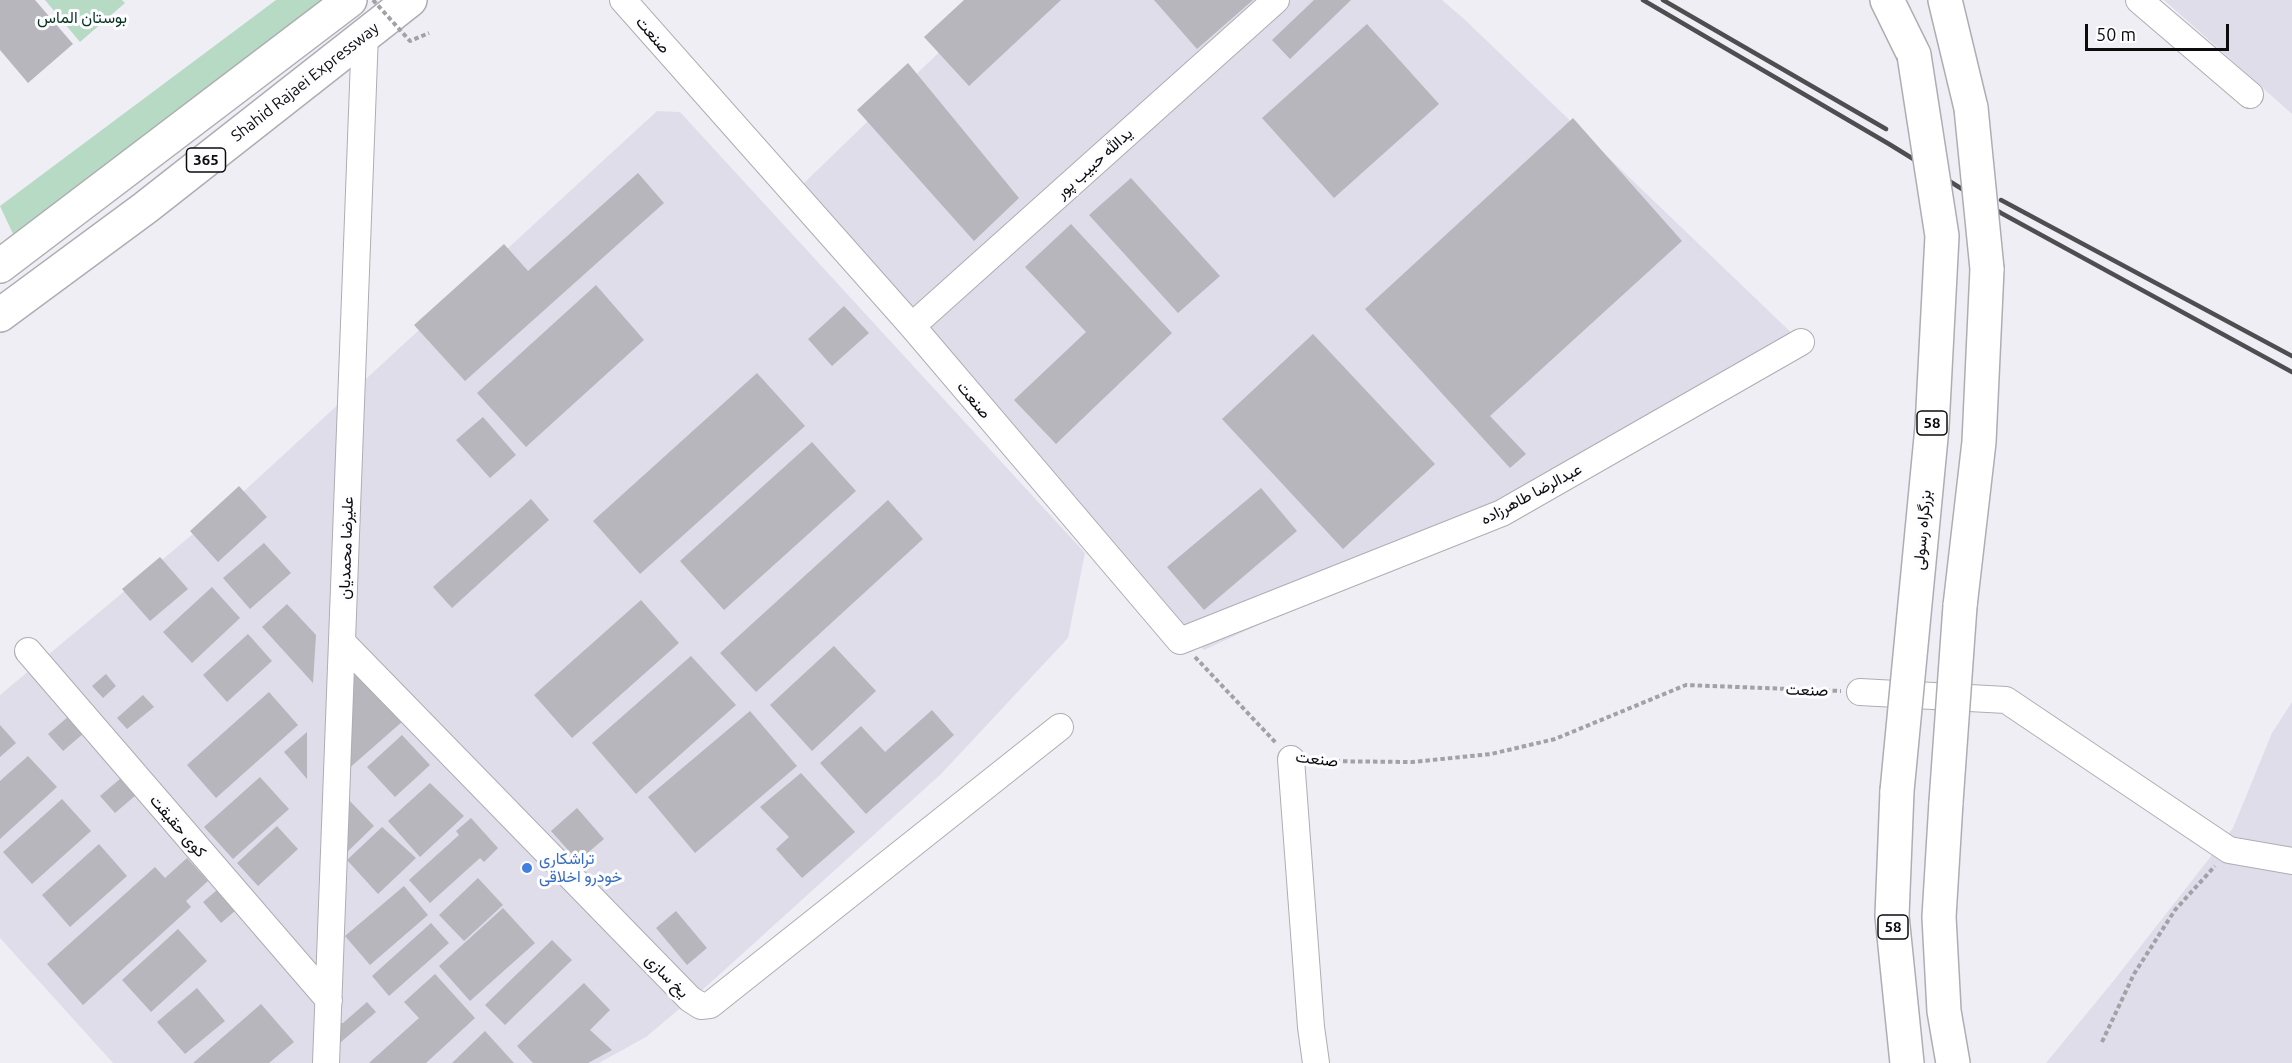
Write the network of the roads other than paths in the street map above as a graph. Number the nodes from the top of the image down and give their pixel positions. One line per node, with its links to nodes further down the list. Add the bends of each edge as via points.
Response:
1 (350, 0): 12 (highway, 365)
2 (410, 0): 9 (highway, Shahid Rajaei Expressway / 365)
3 (623, 0): 14 (street, صنعت)
4 (1276, 0): 14 (street, یدالله حبیب پور)
5 (1887, 0): 10 (highway)
6 (1896, 0): 10 (highway, بزرگراه رسولی / 58)
7 (1946, 0): 27 (highway, bridge, via 1971,108 1987,269 1979,442 1960,606 1939,917 1944,1011)
8 (2139, 0): 11 (street)
9 (365, 33): 13 (highway, Shahid Rajaei Expressway / 365, via 145,208); 17 (street, علیرضا محمدیان)
10 (1914, 55): 26 (highway, بزرگراه رسولی / 58, bridge, via 1942,236 1932,427 1897,791 1892,916)
11 (2250, 95)
12 (0, 266)
13 (0, 315)
14 (912, 326): 16 (street, صنعت)
15 (1801, 342): 16 (street, عبدالرضا طاهرزاده, via 1502,513)
16 (1180, 641)
17 (342, 642): 20 (street, یخ سازی, via 701,1006 710,1005); 23 (street, علیرضا محمدیان)
18 (28, 651): 23 (street, کوی حقیقت)
19 (1860, 692): 22 (street, via 2006,700 2229,850)
20 (1060, 727)
21 (1292, 759): 25 (street)
22 (2292, 861)
23 (329, 1000): 24 (street, علیرضا محمدیان)
24 (326, 1063)
25 (1316, 1063)
26 (1907, 1063)
27 (1953, 1063)

